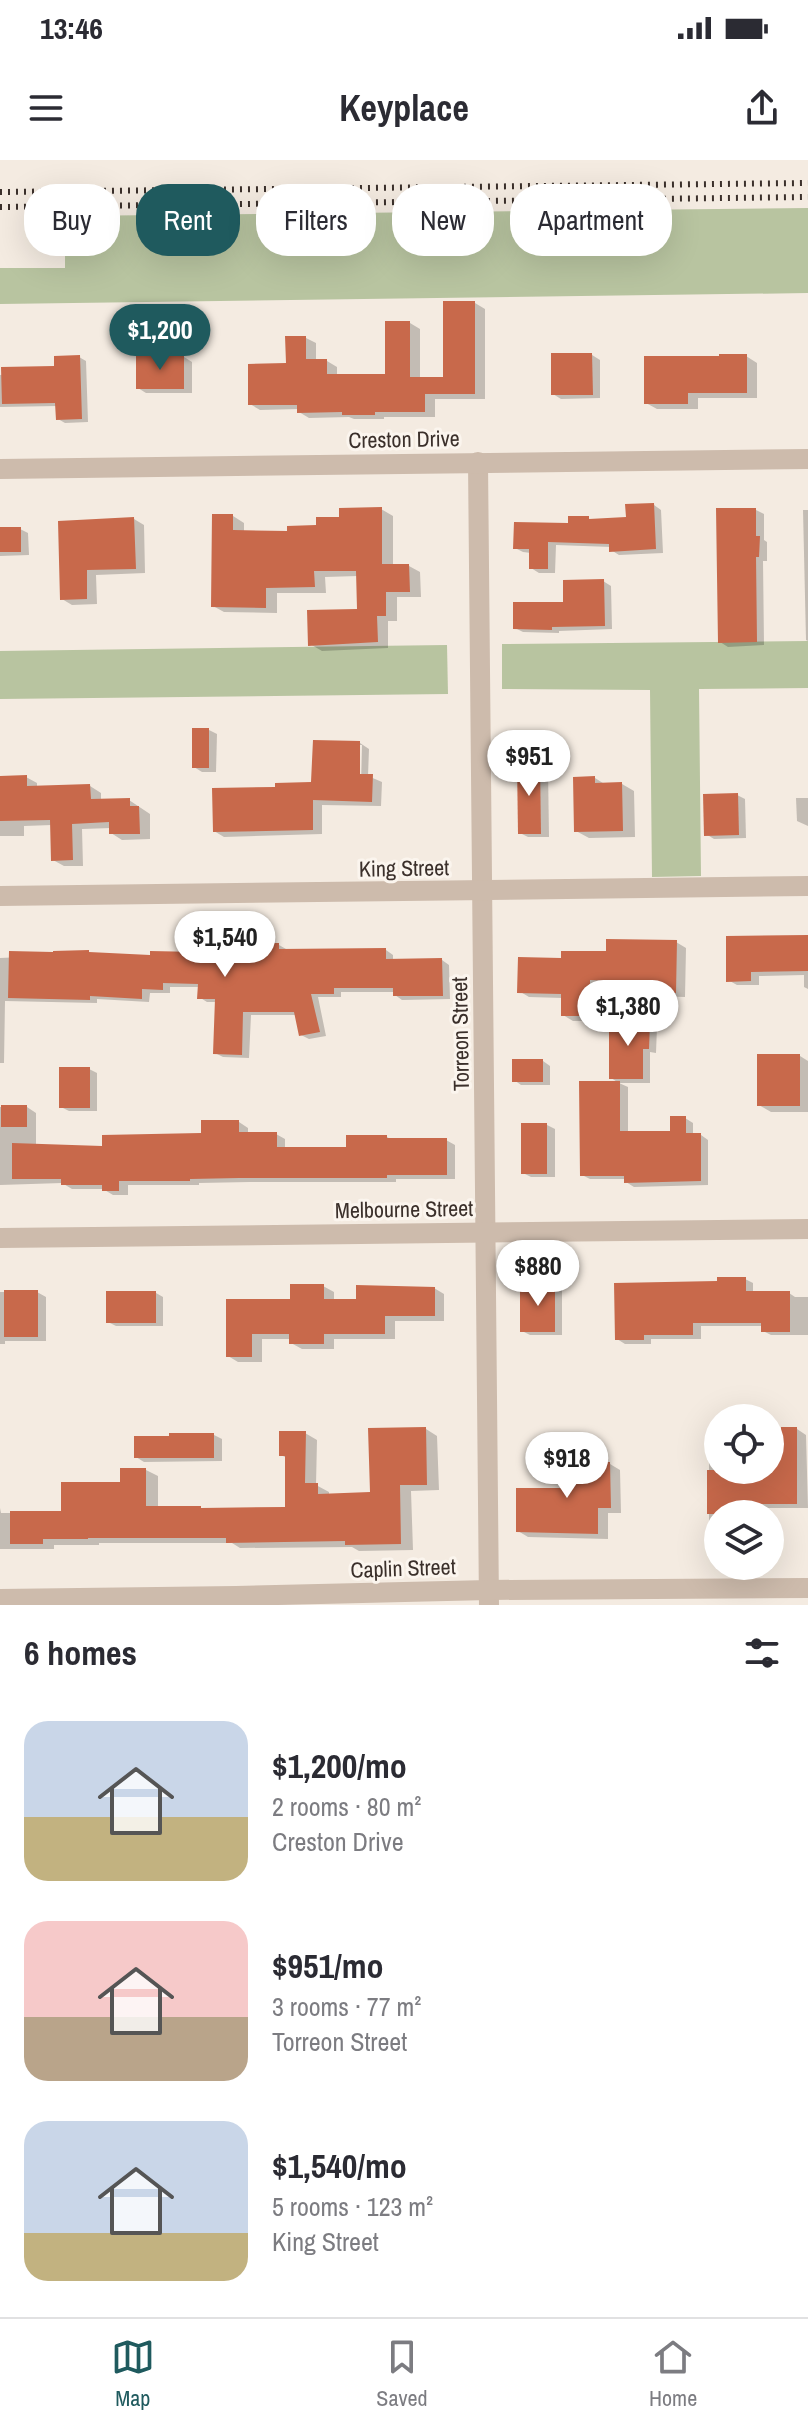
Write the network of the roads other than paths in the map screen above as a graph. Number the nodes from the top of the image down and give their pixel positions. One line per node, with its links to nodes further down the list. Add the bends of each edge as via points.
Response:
1 (808, 459): 2 (street, Creston Drive)
2 (478, 462): 3 (street, Creston Drive); 5 (street, Torreon Street)
3 (0, 469)
4 (808, 886): 5 (street, King Street)
5 (483, 891): 6 (street, King Street); 8 (street, Torreon Street)
6 (0, 896)
7 (808, 1229): 8 (street, Melbourne Street)
8 (487, 1232): 9 (street, Melbourne Street); 11 (street, Torreon Street)
9 (0, 1238)
10 (808, 1588): 11 (street, Caplin Street)
11 (489, 1597): 12 (street, Caplin Street)
12 (0, 1599)

